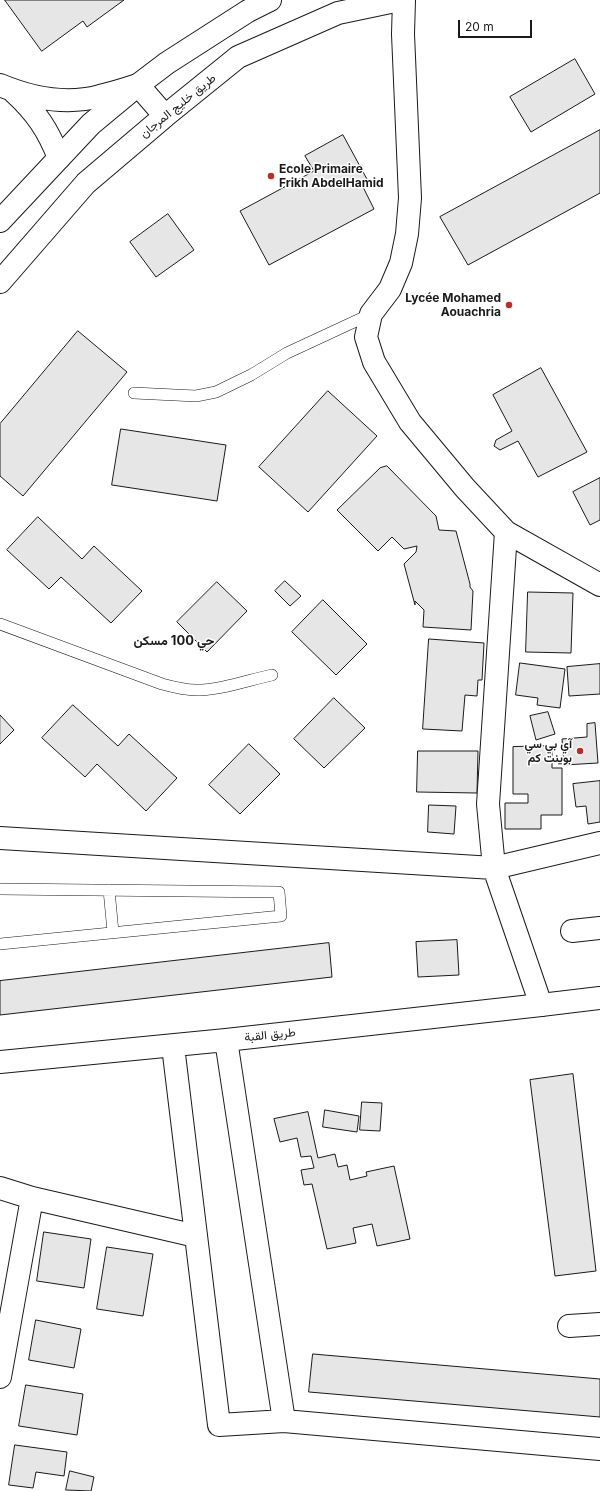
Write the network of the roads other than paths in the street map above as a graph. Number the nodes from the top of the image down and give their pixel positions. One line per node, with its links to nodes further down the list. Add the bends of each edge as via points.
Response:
1 (270, 0): 4 (street, via 248,10 167,62)
2 (400, 0): 6 (street, طريق خليج المرجان, via 338,13 238,57)
3 (404, 0): 10 (street, via 403,34 410,198 407,234 401,263 390,289)
4 (138, 85): 5 (street, via 98,97 70,100 42,99); 6 (street); 7 (street, via 91,124)
5 (6, 87): 7 (street, via 27,104 41,120)
6 (164, 116): 9 (street, طريق خليج المرجان, via 86,183)
7 (59, 158): 8 (street)
8 (0, 221)
9 (0, 282)
10 (371, 314): 11 (lane, via 287,353 216,392 196,396); 12 (street, via 366,337 374,362 410,422)
11 (134, 393)
12 (506, 532): 13 (street); 18 (street, via 488,804)
13 (600, 585)
14 (0, 624): 15 (lane, via 162,684 180,688 212,689)
15 (272, 675)
16 (0, 838): 18 (street)
17 (600, 843): 18 (street)
18 (494, 868): 26 (street)
19 (0, 889): 20 (lane)
20 (109, 890): 23 (lane); 23 (lane, via 279,892 281,916)
21 (600, 928): 22 (street)
22 (572, 931)
23 (113, 932): 24 (lane)
24 (0, 944)
25 (600, 998): 26 (street, طريق القبة)
26 (541, 1005): 27 (street, طريق القبة)
27 (226, 1040): 28 (street, طريق القبة); 36 (street)
28 (172, 1046): 29 (street, طريق القبة); 32 (street)
29 (0, 1062)
30 (0, 1188): 31 (street)
31 (32, 1198): 32 (street); 35 (street)
32 (196, 1236): 36 (street, via 219,1425)
33 (600, 1324): 34 (street)
34 (569, 1326)
35 (0, 1376)
36 (284, 1421): 37 (street)
37 (600, 1449)

